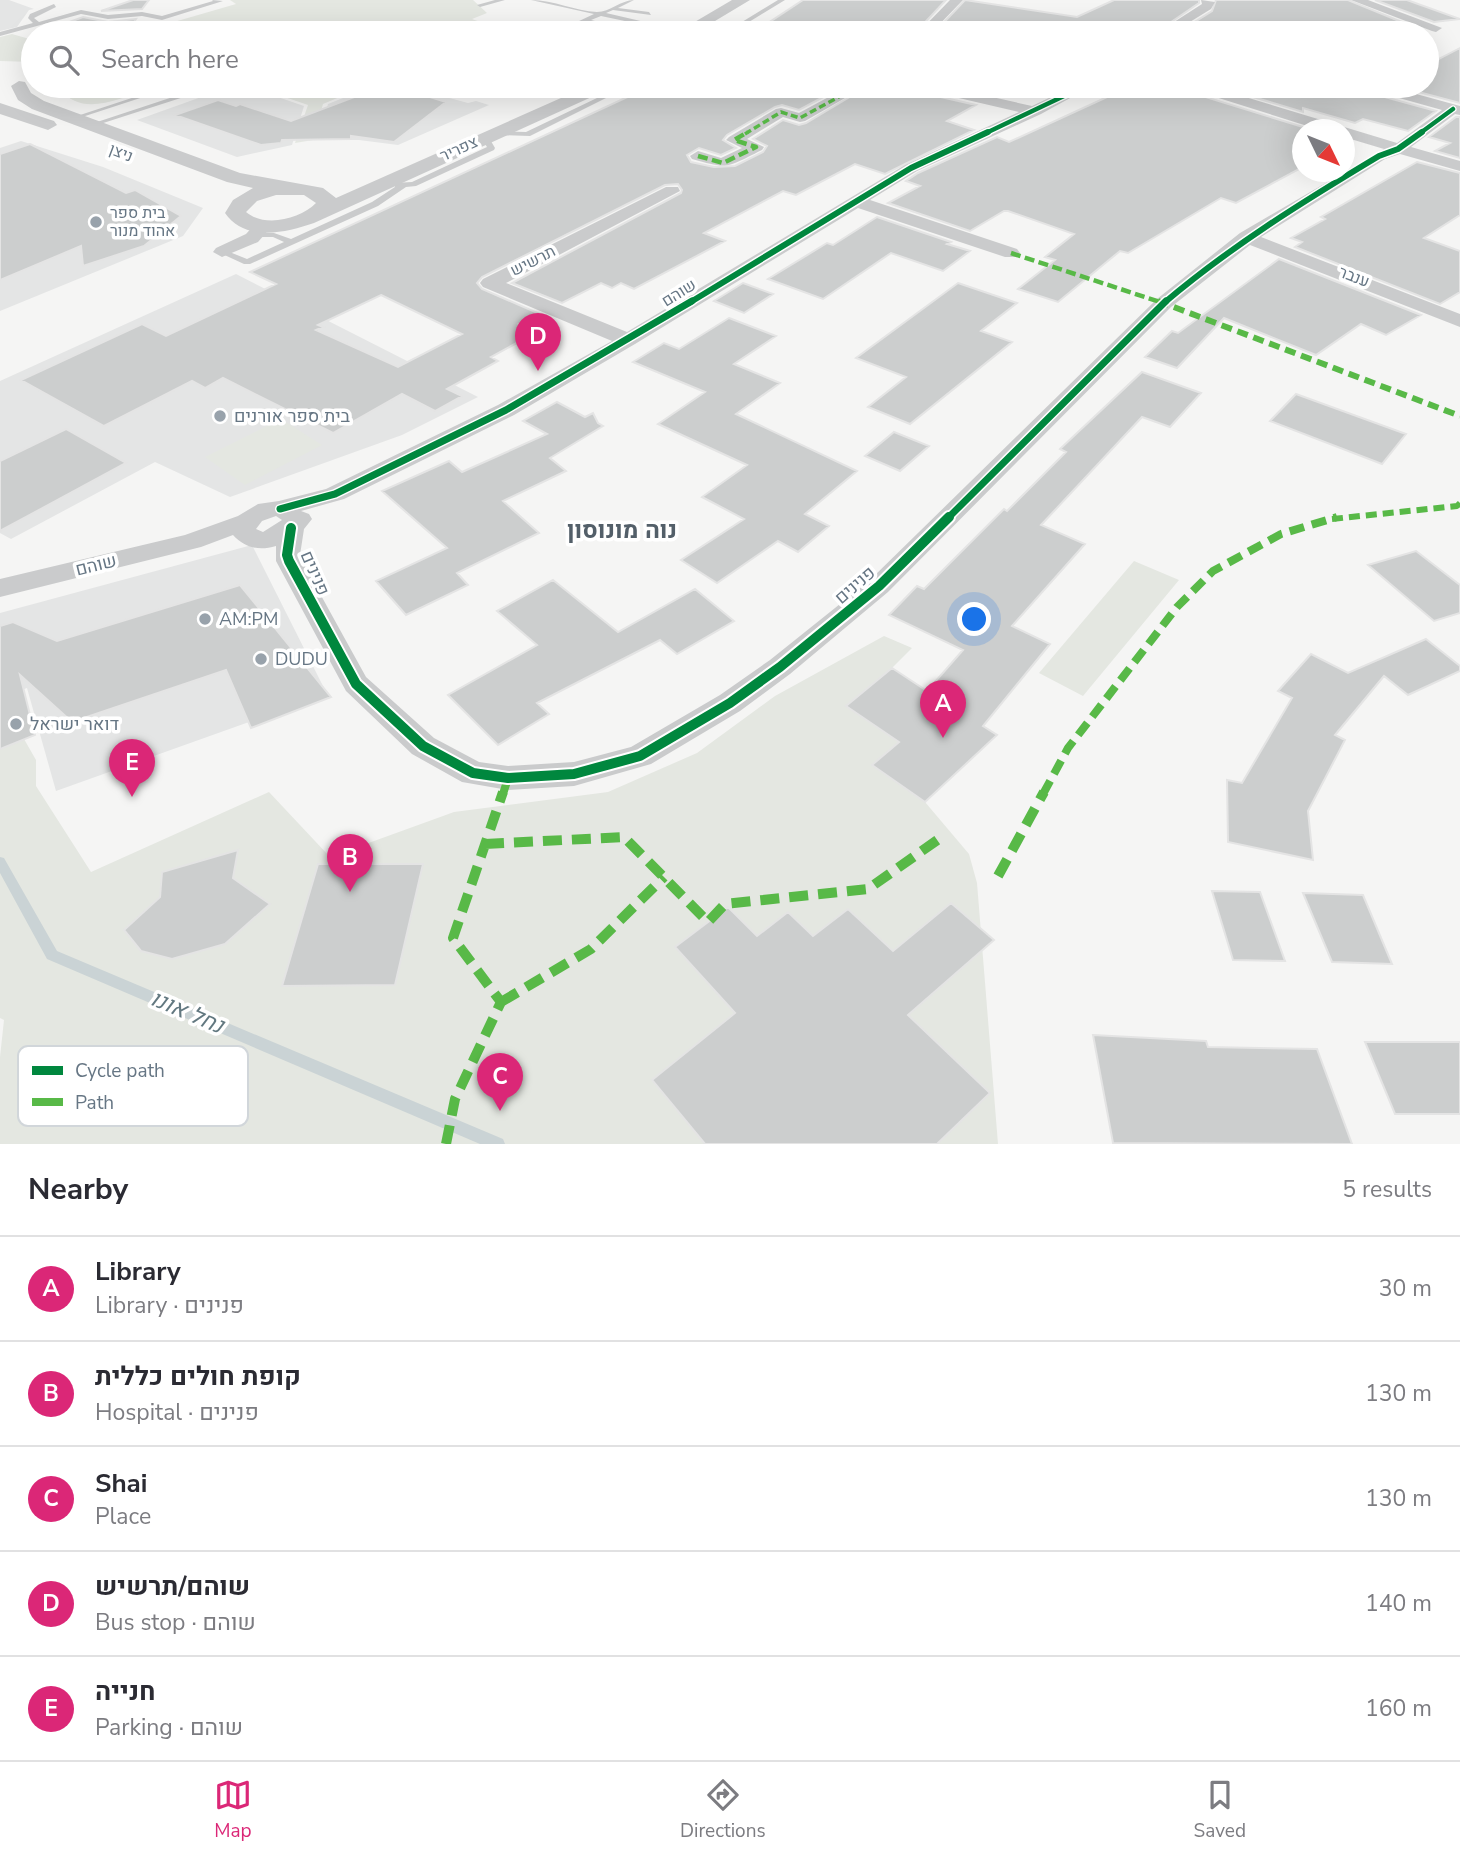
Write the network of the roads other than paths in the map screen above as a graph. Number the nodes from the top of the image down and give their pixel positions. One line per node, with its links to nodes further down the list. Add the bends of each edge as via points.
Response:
1 (215, 0): 20 (lane, via 220,1 162,18 142,14 108,18 81,12)
2 (502, 0): 13 (lane)
3 (534, 0): 17 (lane)
4 (631, 0): 15 (lane)
5 (650, 0): 12 (lane)
6 (743, 0): 23 (street)
7 (766, 0): 24 (street)
8 (782, 0): 25 (lane)
9 (957, 0): 26 (street)
10 (1207, 0): 27 (street, via 1208,6)
11 (1357, 0): 28 (street)
12 (668, 2)
13 (480, 5)
14 (54, 6): 19 (lane, via 32,15)
15 (614, 8): 16 (lane); 17 (lane)
16 (649, 14)
17 (602, 15): 18 (lane); 22 (lane)
18 (587, 20): 21 (lane)
19 (34, 21)
20 (49, 21)
21 (591, 21)
22 (630, 21)
23 (706, 21)
24 (729, 21)
25 (747, 21)
26 (936, 21)
27 (1186, 21)
28 (1416, 21)
29 (21, 28): 30 (lane)
30 (0, 34)
31 (21, 91): 32 (street, ניצן, via 12,81)
32 (0, 96)
33 (27, 98): 48 (street, ניצן)
34 (141, 98): 48 (lane)
35 (173, 98): 48 (lane)
36 (548, 98): 55 (street, צפריר)
37 (571, 98): 50 (street, צפריר)
38 (602, 98): 50 (lane, via 527,134)
39 (837, 98): 52 (street, via 800,118 781,112 734,140 756,147 723,163)
40 (978, 98): 46 (street)
41 (1061, 98): 46 (street, שוהם)
42 (1234, 98): 47 (street)
43 (1414, 98): 45 (street)
44 (0, 108): 60 (street, ניצן, via 204,184)
45 (1456, 110): 51 (street, פנינים)
46 (1035, 111): 59 (street, שוהם, via 911,168)
47 (1302, 119)
48 (83, 122): 56 (street, ניצן, via 234,178)
49 (1355, 135): 51 (street)
50 (490, 136): 54 (lane, via 491,148); 58 (street, צפריר)
51 (1398, 149): 53 (street); 63 (street, פנינים)
52 (698, 156)
53 (1460, 166)
54 (403, 185): 58 (lane); 58 (lane)
55 (344, 187): 56 (street, צפריר); 58 (street, צפריר); 61 (street, צפריר)
56 (293, 188): 60 (street, via 256,195); 61 (street, via 326,197 327,204)
57 (672, 191): 68 (street, תרשיש, via 490,283)
58 (375, 195): 64 (lane)
59 (855, 201): 66 (street); 68 (street, שוהם)
60 (237, 207): 62 (street, ניצן, via 240,220)
61 (317, 214): 62 (street, צפריר)
62 (259, 230): 64 (lane); 65 (street)
63 (1245, 237): 67 (street, ענבר, via 1370,282); 71 (street, פנינים, via 1164,303 879,586 730,703 640,756 574,775 508,778 473,773 423,746 356,684)
64 (290, 242): 65 (lane, via 247,262)
65 (222, 252)
66 (1012, 253)
67 (1460, 321)
68 (628, 340): 69 (street, שוהם, via 506,410)
69 (289, 520): 70 (street, via 256,513); 71 (street, פנינים)
70 (253, 533): 71 (street, פנינים); 72 (street, שוהם, via 192,541)
71 (287, 555)
72 (0, 588)

